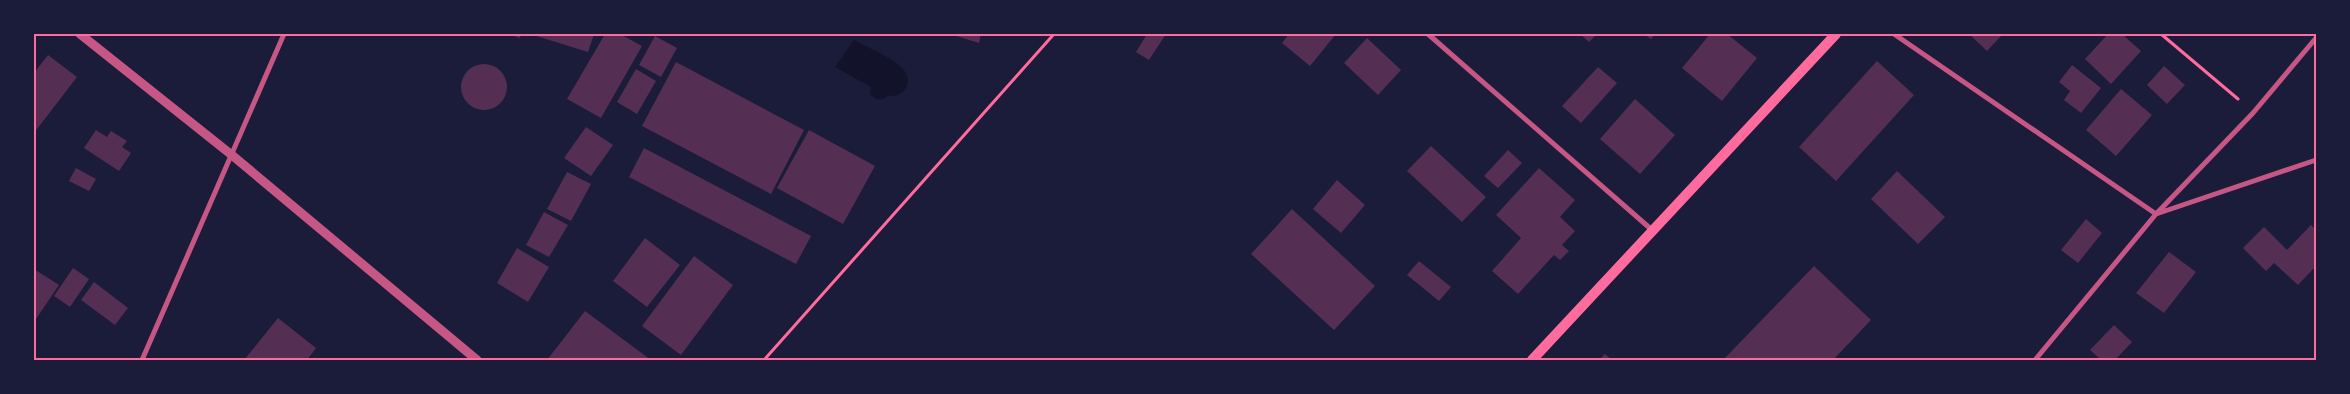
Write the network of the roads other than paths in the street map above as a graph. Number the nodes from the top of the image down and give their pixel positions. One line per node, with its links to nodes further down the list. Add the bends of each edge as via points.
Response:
1 (80, 34): 7 (street)
2 (284, 34): 7 (street)
3 (1428, 34): 10 (street)
4 (1836, 34): 10 (main road)
5 (1894, 34): 9 (street)
6 (2316, 38): 9 (street, via 2253,112)
7 (232, 156): 11 (street); 12 (street)
8 (2316, 160): 9 (street)
9 (2156, 214): 14 (street)
10 (1653, 231): 13 (main road)
11 (142, 360)
12 (477, 360)
13 (1532, 360)
14 (2035, 360)

